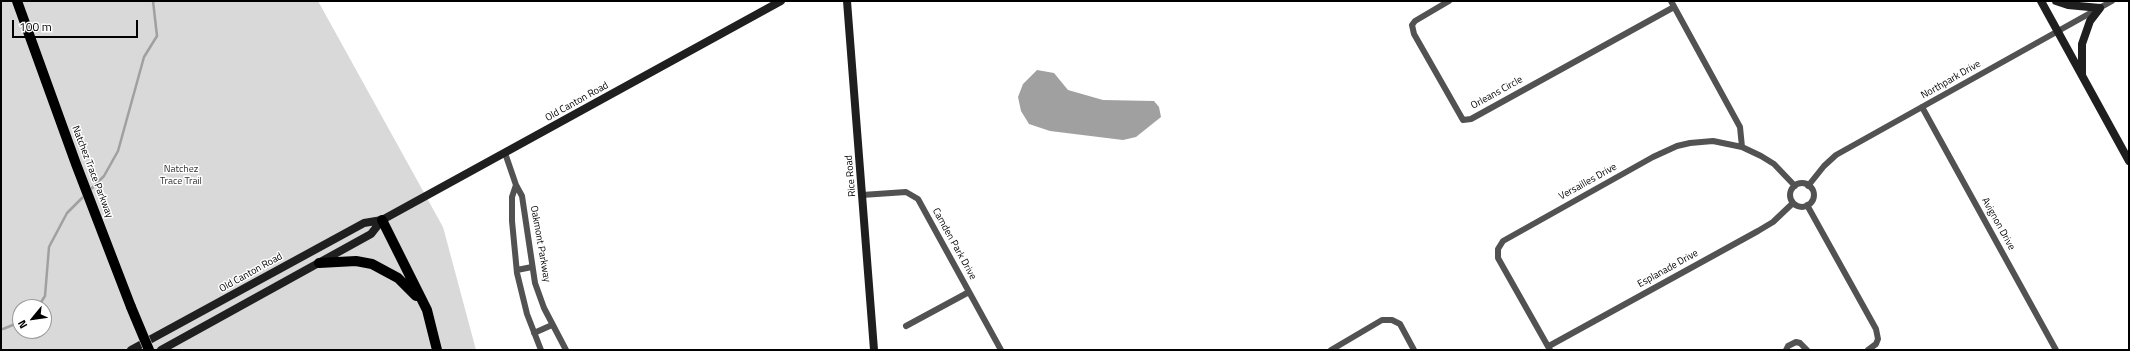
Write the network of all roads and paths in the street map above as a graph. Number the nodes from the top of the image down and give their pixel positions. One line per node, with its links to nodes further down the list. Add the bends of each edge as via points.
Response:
1 (17, 1): 34 (main road, Natchez Trace Parkway, bridge, via 76,164)
2 (781, 1): 15 (main road, Old Canton Road)
3 (847, 1): 20 (main road, Rice Road)
4 (1449, 1): 9 (street, Orleans Circle, via 1415,20 1412,26 1414,34 1463,120 1471,119)
5 (1671, 1): 9 (street)
6 (2041, 1): 11 (main road)
7 (2056, 1): 10 (main road, via 2068,6)
8 (2112, 1): 10 (street, Northpark Drive)
9 (1674, 7): 14 (street, via 1740,127)
10 (2100, 8): 11 (street, Northpark Drive); 12 (main road, via 2090,21 2082,44)
11 (2057, 30): 12 (main road); 13 (street, Northpark Drive)
12 (2082, 74): 16 (main road)
13 (1922, 107): 19 (street, Northpark Drive, via 1836,155); 46 (street, Avignon Drive)
14 (1742, 146): 18 (street, Versailles Drive, via 1774,164); 32 (street, Versailles Drive, via 1713,141 1677,146 1503,241 1498,249 1498,258)
15 (504, 153): 17 (street, Oakmont Parkway); 23 (main road, Old Canton Road)
16 (2129, 161)
17 (516, 185): 25 (street, Oakmont Parkway, via 522,196); 26 (street, via 512,197 512,221)
18 (1795, 186): 19 (street); 21 (street, via 1790,194)
19 (1808, 186): 22 (street, via 1813,197)
20 (862, 195): 27 (street, Camden Park Drive, via 906,192 918,199); 39 (main road, Rice Road)
21 (1793, 203): 22 (street, via 1799,206); 32 (street, Esplanade Drive, via 1773,222 1758,231)
22 (1807, 205): 45 (street, via 1876,329 1878,339)
23 (382, 220): 24 (main road, Old Canton Road, via 371,234); 28 (main road); 33 (main road, Old Canton Road, via 364,223)
24 (320, 263): 28 (main road, via 356,261 381,268 405,284); 35 (main road, Old Canton Road)
25 (532, 267): 26 (street); 29 (street, Oakmont Parkway, via 544,308)
26 (517, 270): 31 (street)
27 (969, 292): 30 (street); 40 (street, Camden Park Drive)
28 (427, 310): 36 (main road)
29 (552, 325): 31 (street); 38 (street, Oakmont Parkway)
30 (906, 326)
31 (534, 333): 37 (street)
32 (1550, 348)
33 (131, 350)
34 (149, 350)
35 (161, 350)
36 (437, 350)
37 (542, 350)
38 (566, 350)
39 (874, 350)
40 (1001, 350)
41 (1331, 350): 42 (street, via 1382,320 1392,320 1400,324)
42 (1414, 350)
43 (1786, 350): 44 (street, via 1796,342)
44 (1807, 350)
45 (1868, 350)
46 (2056, 350)

